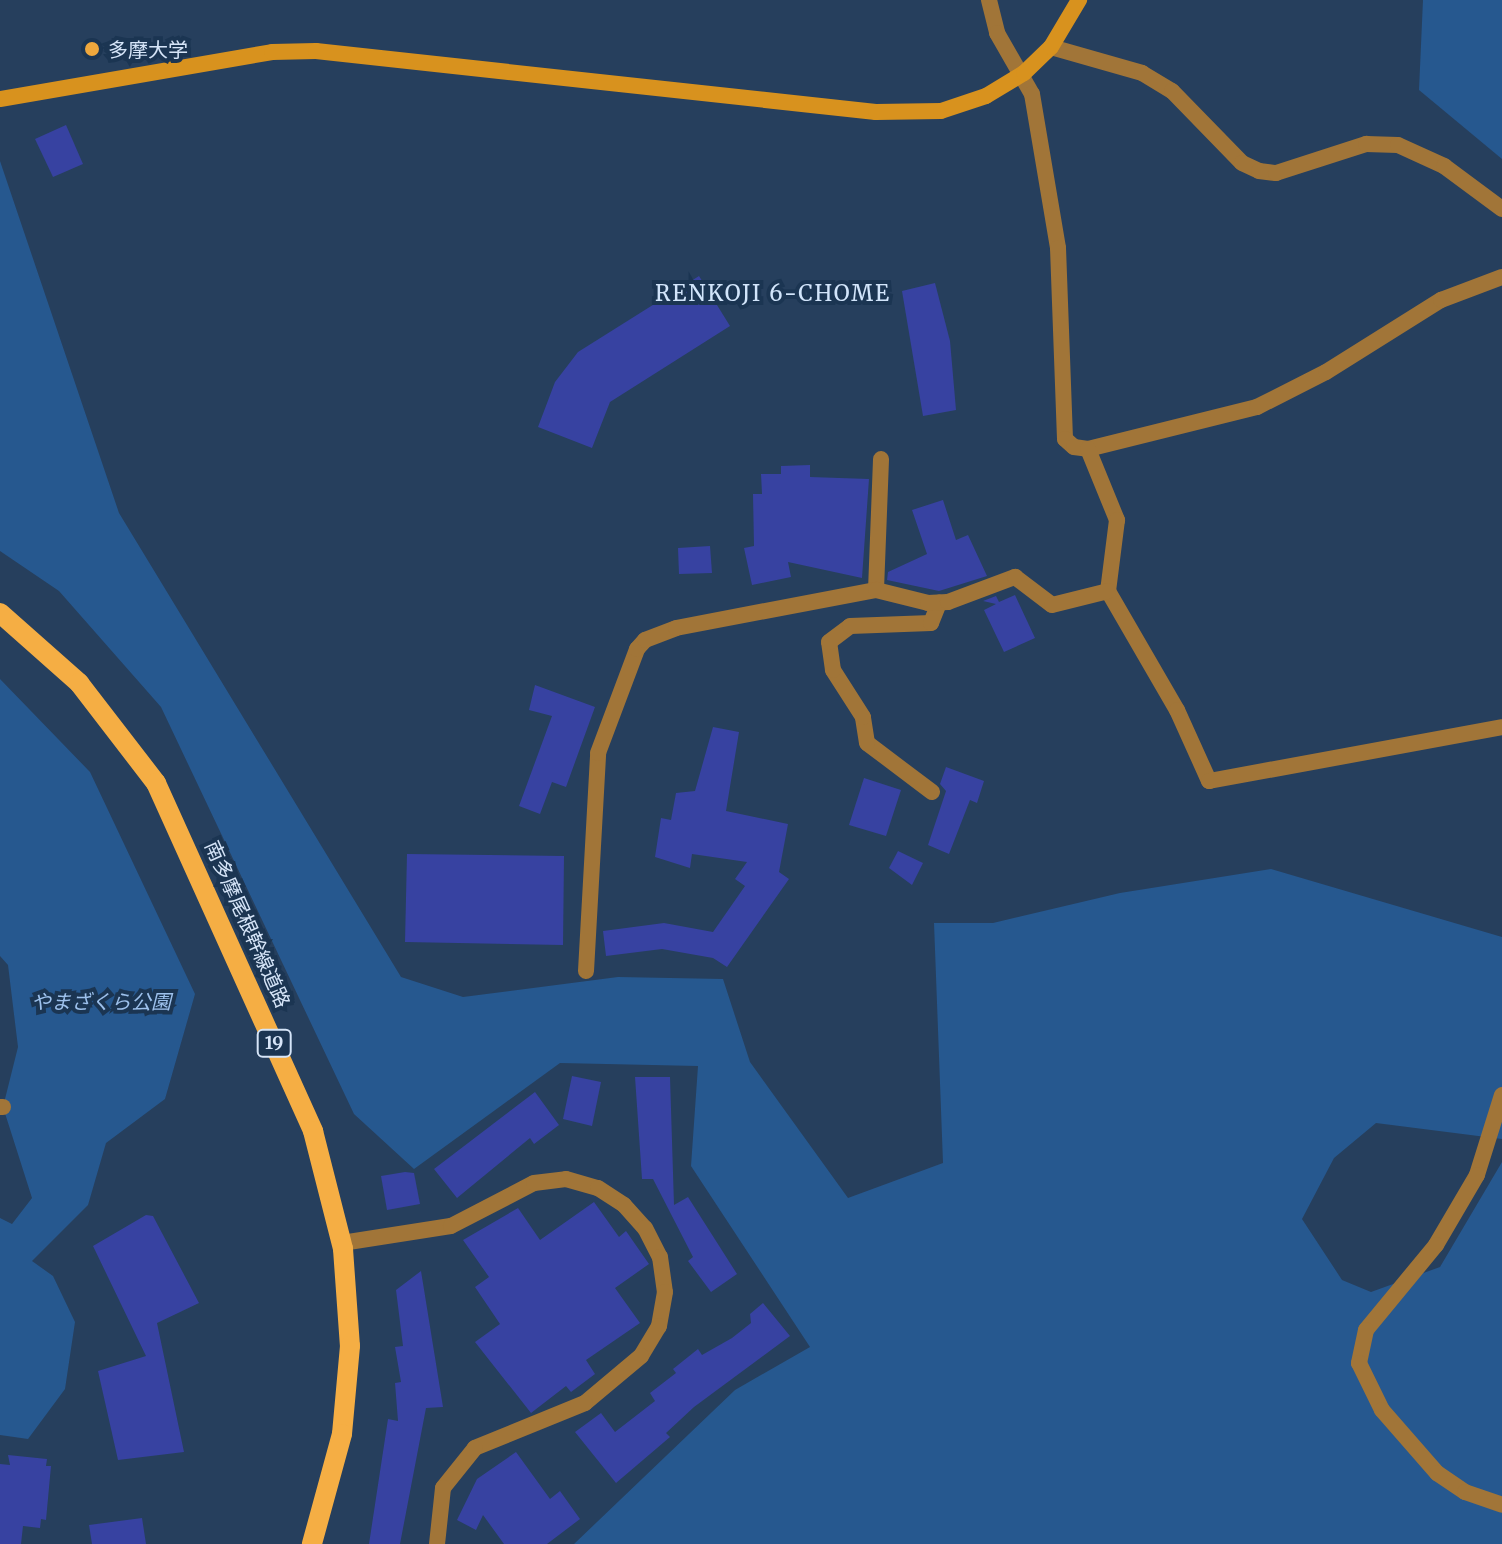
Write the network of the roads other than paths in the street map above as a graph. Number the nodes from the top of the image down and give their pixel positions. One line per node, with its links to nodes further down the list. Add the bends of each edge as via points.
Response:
1 (989, 0): 4 (street, via 997,33)
2 (1079, 0): 3 (main road)
3 (1051, 47): 4 (main road); 6 (street, via 1142,73 1198,113 1242,163 1259,171 1276,173 1366,144 1398,145 1444,166)
4 (1024, 73): 5 (main road, via 964,106 901,113 384,57 272,52); 8 (street, via 1058,248 1065,439)
5 (0, 99)
6 (1502, 209)
7 (1502, 277): 8 (street, via 1441,300 1315,379 1257,407)
8 (1088, 449): 11 (street, via 1117,520)
9 (881, 459): 10 (street)
10 (876, 590): 12 (street); 16 (street, via 676,628 645,640 637,649 593,780)
11 (1108, 591): 12 (street, via 1052,605 1015,577 971,597); 14 (street, via 1177,710 1209,781)
12 (939, 603): 15 (street, via 931,623 850,626 829,642 833,670 863,717 867,743)
13 (0, 613): 18 (main road, 南多摩尾根幹線道路 / 19, via 79,683 156,783 313,1131)
14 (1502, 727)
15 (932, 792)
16 (586, 971)
17 (1502, 1095): 19 (street, via 1477,1175 1436,1245 1366,1330 1359,1363 1382,1410 1437,1473 1465,1492)
18 (342, 1243): 20 (main road, 南多摩尾根幹線道路 / 19, via 350,1346 347,1394 334,1471); 21 (street, via 451,1226 534,1183 566,1179 598,1188 624,1205 645,1228 660,1257 665,1292 659,1326 641,1356 585,1403 475,1448 443,1488)
19 (1502, 1505)
20 (312, 1544)
21 (437, 1544)

